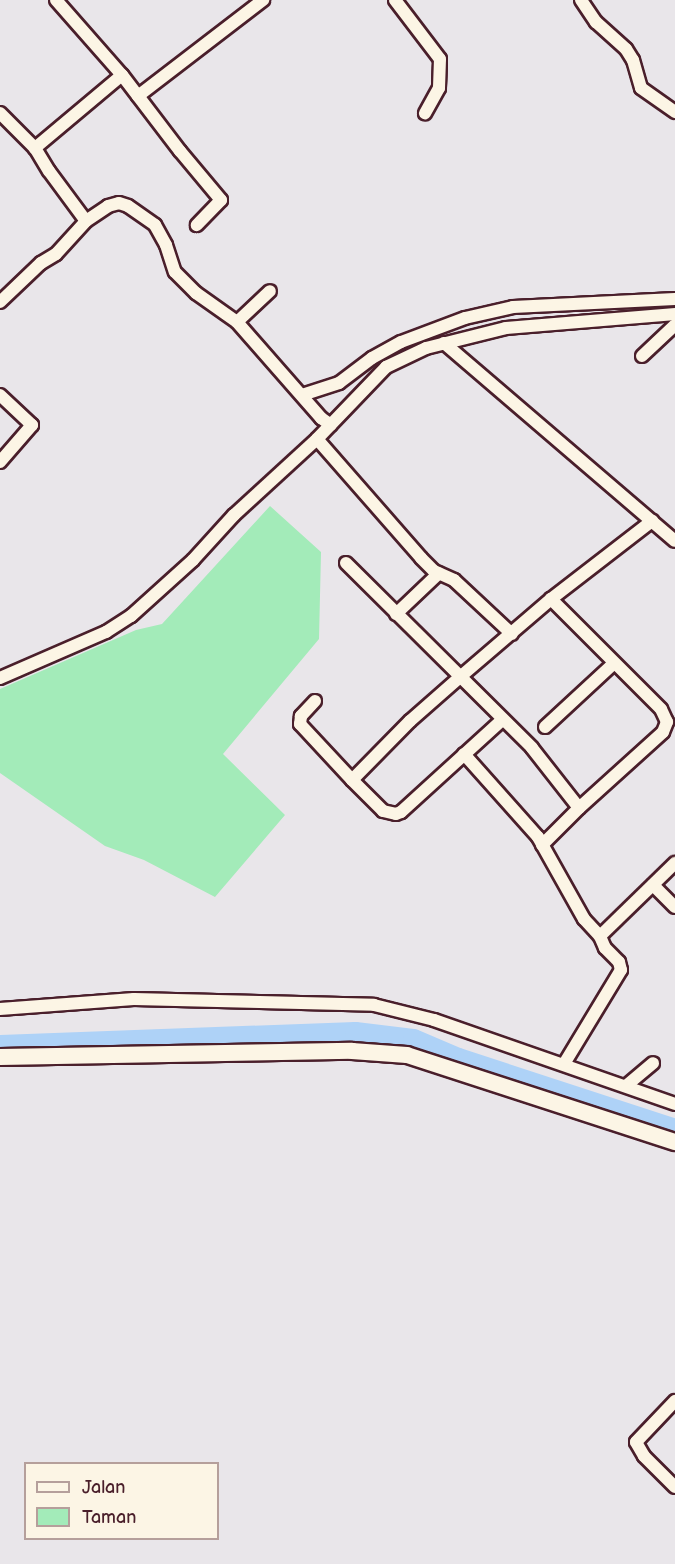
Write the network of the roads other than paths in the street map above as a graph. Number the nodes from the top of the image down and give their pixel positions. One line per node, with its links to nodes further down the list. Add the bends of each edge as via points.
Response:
1 (56, 0): 5 (street)
2 (263, 0): 6 (street)
3 (395, 0): 9 (street, via 440,59 439,88)
4 (581, 0): 8 (street, via 596,22 626,49 641,88)
5 (122, 75): 6 (street); 10 (street)
6 (138, 96): 12 (street, via 221,200)
7 (0, 112): 10 (street)
8 (675, 112)
9 (425, 113)
10 (35, 148): 11 (street)
11 (86, 221): 15 (street, via 56,254); 17 (street, via 108,206 128,206 155,225 175,272 195,293)
12 (197, 225)
13 (270, 291): 17 (street)
14 (675, 299): 22 (street, via 513,307 465,318 391,347 339,383)
15 (0, 302)
16 (675, 314): 19 (street, via 506,328)
17 (237, 322): 22 (street)
18 (675, 325): 20 (street)
19 (444, 343): 23 (street, via 386,367); 26 (street)
20 (642, 356)
21 (0, 395): 25 (street, via 32,425)
22 (303, 396): 23 (street)
23 (326, 421): 24 (street)
24 (317, 439): 29 (street, via 420,558); 35 (street, via 131,616 106,633)
25 (0, 462)
26 (652, 521): 27 (street); 30 (street)
27 (675, 541)
28 (346, 563): 31 (street)
29 (439, 573): 31 (street); 32 (street, via 454,580)
30 (551, 599): 32 (street); 33 (street)
31 (396, 614): 34 (street)
32 (512, 634): 34 (street)
33 (613, 664): 38 (street, via 661,709); 39 (street)
34 (460, 677): 37 (street); 41 (street)
35 (0, 678)
36 (315, 701): 41 (street, via 300,724)
37 (502, 720): 40 (street); 42 (street, via 532,748)
38 (671, 725): 42 (street)
39 (545, 727)
40 (465, 754): 41 (street, via 396,814 383,811); 43 (street, via 530,826)
41 (352, 780)
42 (579, 808): 43 (street)
43 (542, 845): 47 (street, via 584,920)
44 (675, 863): 45 (street)
45 (653, 885): 46 (street); 47 (street)
46 (675, 907)
47 (600, 936): 51 (street, via 605,948 620,962 621,970)
48 (0, 1009): 51 (street, via 134,999 374,1005 434,1020)
49 (0, 1057): 54 (street, via 352,1051 407,1055)
50 (653, 1063): 52 (street)
51 (564, 1064): 52 (street)
52 (627, 1085): 53 (street)
53 (674, 1102)
54 (675, 1142)
55 (675, 1401): 56 (street, via 636,1442 644,1456)
56 (675, 1487)

